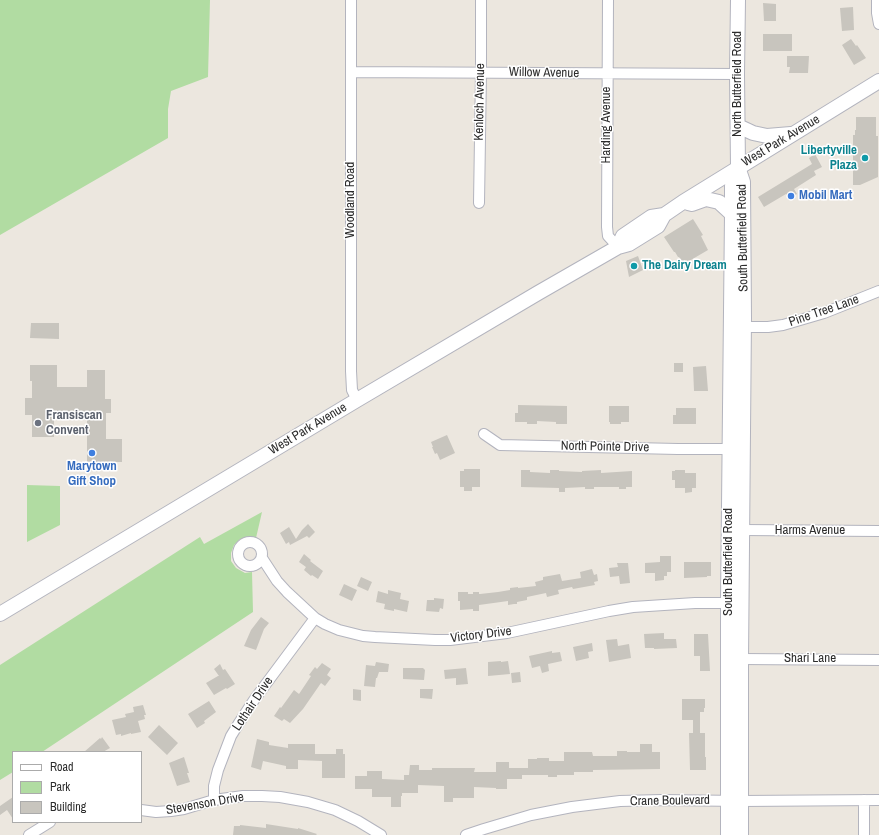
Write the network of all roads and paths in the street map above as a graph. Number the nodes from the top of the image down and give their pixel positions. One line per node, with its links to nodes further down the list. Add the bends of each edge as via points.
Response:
1 (351, 0): 7 (street, Woodland Road)
2 (481, 0): 8 (street, Kenloch Avenue)
3 (608, 0): 9 (street, Harding Avenue)
4 (738, 0): 10 (main road, North Butterfield Road)
5 (877, 0): 6 (street)
6 (879, 24)
7 (351, 72): 8 (street, Willow Avenue); 21 (street, Woodland Road, via 351,371 352,390)
8 (481, 72): 9 (street, Willow Avenue); 16 (street, Kenloch Avenue)
9 (607, 74): 10 (street, Willow Avenue); 18 (street, Harding Avenue, via 607,227 608,236)
10 (737, 74): 12 (main road, North Butterfield Road)
11 (879, 82): 13 (main road, West Park Avenue)
12 (738, 126): 13 (main road, via 767,136); 14 (main road, North Butterfield Road)
13 (794, 134): 14 (main road, West Park Avenue)
14 (738, 167): 15 (main road, West Park Avenue); 17 (main road, South Butterfield Road, via 732,186); 20 (main road, South Butterfield Road, via 744,182)
15 (684, 202): 17 (main road, via 692,204 706,199 719,202); 18 (main road, West Park Avenue, via 664,215 658,226 629,244)
16 (479, 203)
17 (732, 214): 23 (main road, South Butterfield Road)
18 (618, 247): 21 (main road, West Park Avenue)
19 (879, 291): 20 (street, Pine Tree Lane, via 824,313 783,325)
20 (744, 326): 24 (main road, South Butterfield Road)
21 (357, 400): 28 (main road, West Park Avenue)
22 (484, 434): 23 (street, North Pointe Drive, via 500,445)
23 (730, 449): 27 (main road, South Butterfield Road)
24 (742, 530): 25 (street, Harms Avenue); 30 (main road, South Butterfield Road)
25 (879, 531)
26 (262, 558): 29 (street, Victory Drive, via 277,581)
27 (728, 603): 29 (street, Victory Drive, via 632,607 507,633 450,640 363,636 339,630); 35 (main road, South Butterfield Road)
28 (0, 614)
29 (315, 618): 32 (street, Lothair Drive, via 254,700 231,736 218,770)
30 (741, 659): 31 (street, Shari Lane); 35 (main road, South Butterfield Road)
31 (879, 660)
32 (214, 800): 36 (street, Stevenson Drive, via 171,811); 39 (street, Stevenson Drive, via 262,796 308,802 334,810)
33 (864, 800): 34 (street, Crane Boulevard); 35 (street, Crane Boulevard); 43 (street)
34 (879, 800)
35 (735, 801): 40 (street, Crane Boulevard, via 620,801 572,807 531,815); 41 (main road, South Butterfield Road); 42 (main road, South Butterfield Road)
36 (142, 810)
37 (48, 823): 38 (street)
38 (29, 835)
39 (381, 835)
40 (466, 835)
41 (728, 835)
42 (741, 835)
43 (864, 835)

